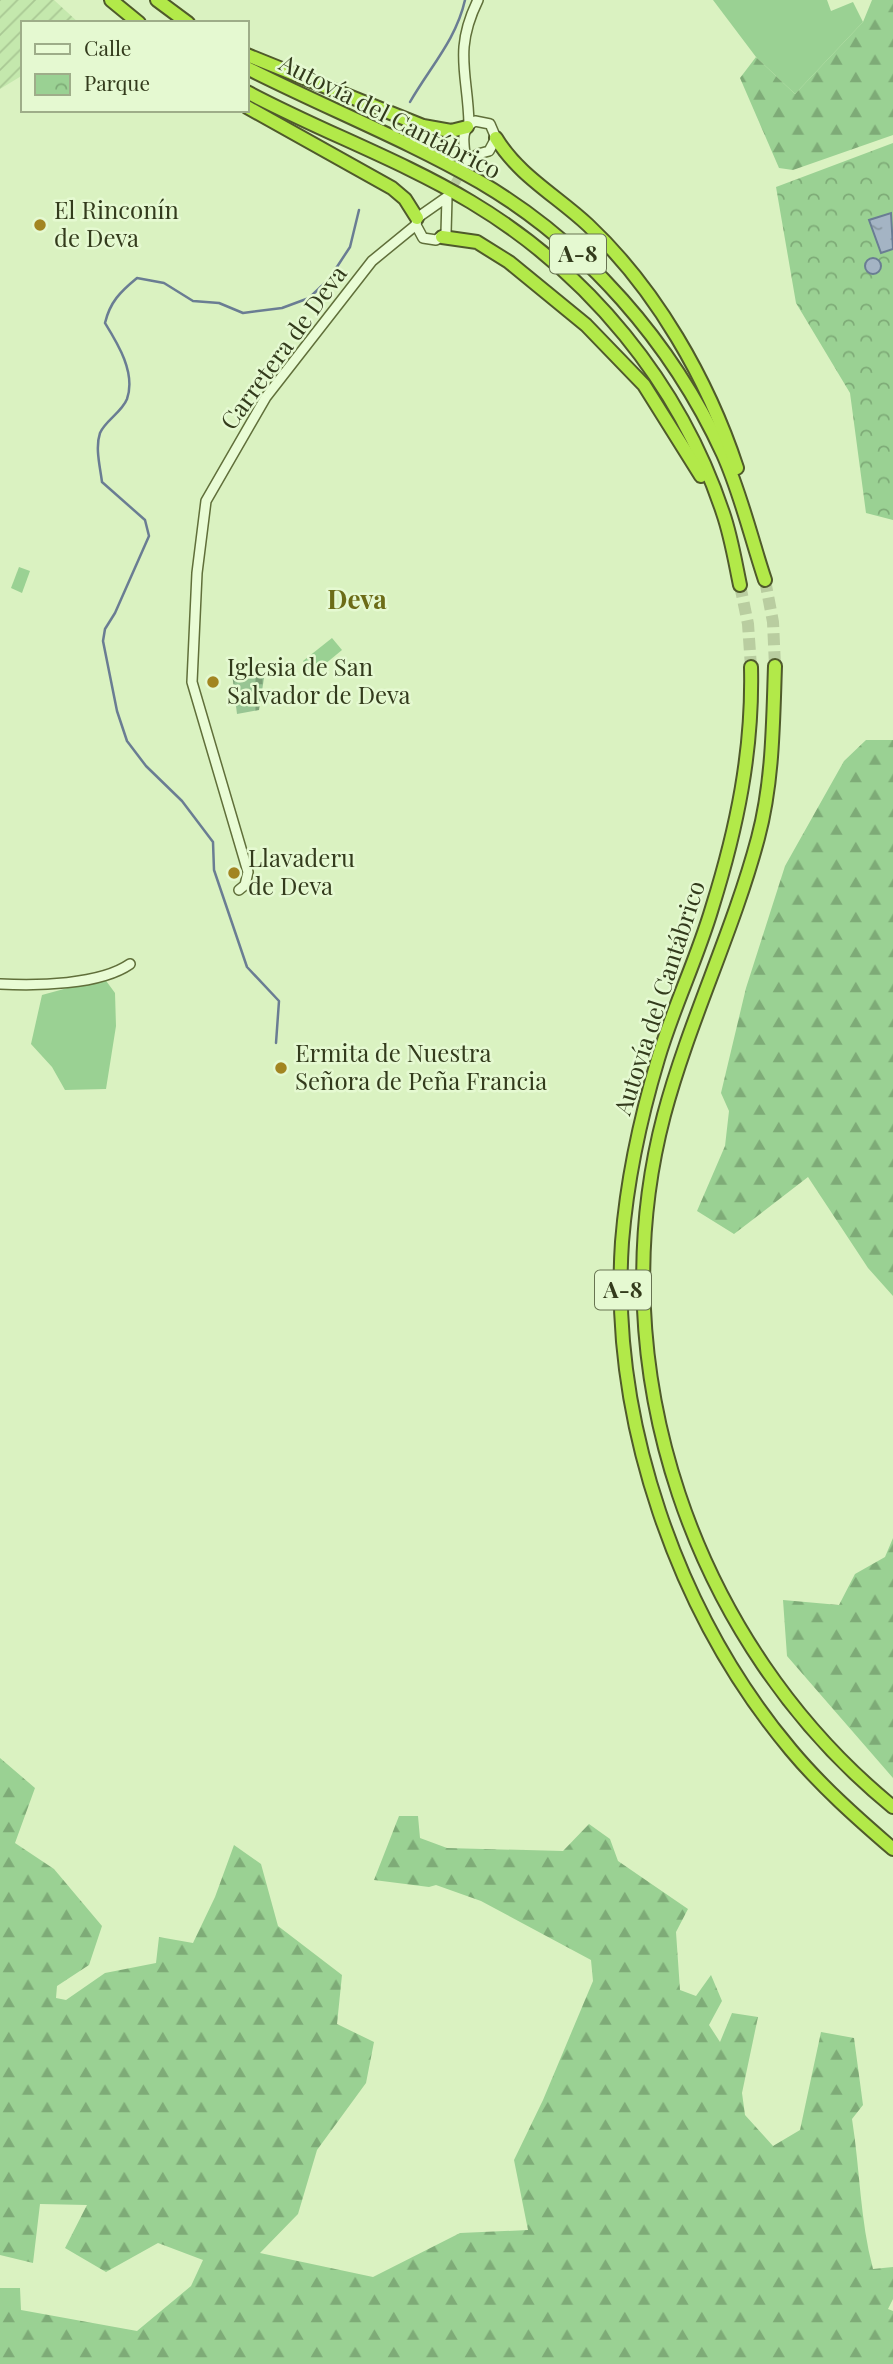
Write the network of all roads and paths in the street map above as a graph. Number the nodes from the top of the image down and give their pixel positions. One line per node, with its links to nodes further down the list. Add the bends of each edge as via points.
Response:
1 (145, 0): 7 (highway)
2 (157, 0): 8 (highway)
3 (478, 0): 12 (street, via 466,32 462,62)
4 (115, 4): 5 (highway); 6 (highway)
5 (130, 21)
6 (136, 21)
7 (171, 21)
8 (185, 21)
9 (248, 55): 15 (highway, via 423,126 451,131)
10 (248, 68): 23 (highway, Autovía del Cantábrico / A-8, via 481,183 585,260 661,348 700,408 724,456)
11 (248, 92): 20 (highway, Autovía del Cantábrico / A-8, via 471,202 571,276 654,373 686,428 724,514 740,585 700,474 644,385 586,325 509,262 477,242)
12 (468, 102): 14 (street); 15 (street)
13 (248, 108): 19 (highway, via 392,188 405,199)
14 (485, 122): 15 (street); 16 (street, via 494,128)
15 (468, 126): 16 (street, via 463,136 466,146 478,154 493,148)
16 (496, 138): 23 (highway, via 511,161 620,258 669,328 731,450 760,539)
17 (433, 208): 18 (street); 18 (street, via 447,197); 19 (street)
18 (446, 217): 20 (street)
19 (416, 221): 21 (street); 22 (street, Carretera de Deva)
20 (442, 237): 21 (street)
21 (423, 238): 22 (street, via 413,236)
22 (395, 243): 27 (street, Carretera de Deva, via 372,261 266,397 206,501 192,682 248,872)
23 (759, 563): 24 (highway, Autovía del Cantábrico / A-8)
24 (765, 580)
25 (775, 666): 30 (highway, Autovía del Cantábrico / A-8, via 772,760 759,837 678,1072 651,1174 644,1259 646,1343 657,1416 677,1493 737,1628 813,1731)
26 (751, 667): 31 (highway, Autovía del Cantábrico / A-8, via 748,764 737,818 712,909 659,1058 632,1160 622,1243 624,1347 636,1424 656,1502 683,1574 715,1637 791,1750)
27 (239, 890)
28 (130, 964): 29 (street, via 119,972 55,985)
29 (0, 984)
30 (893, 1807)
31 (893, 1849)

